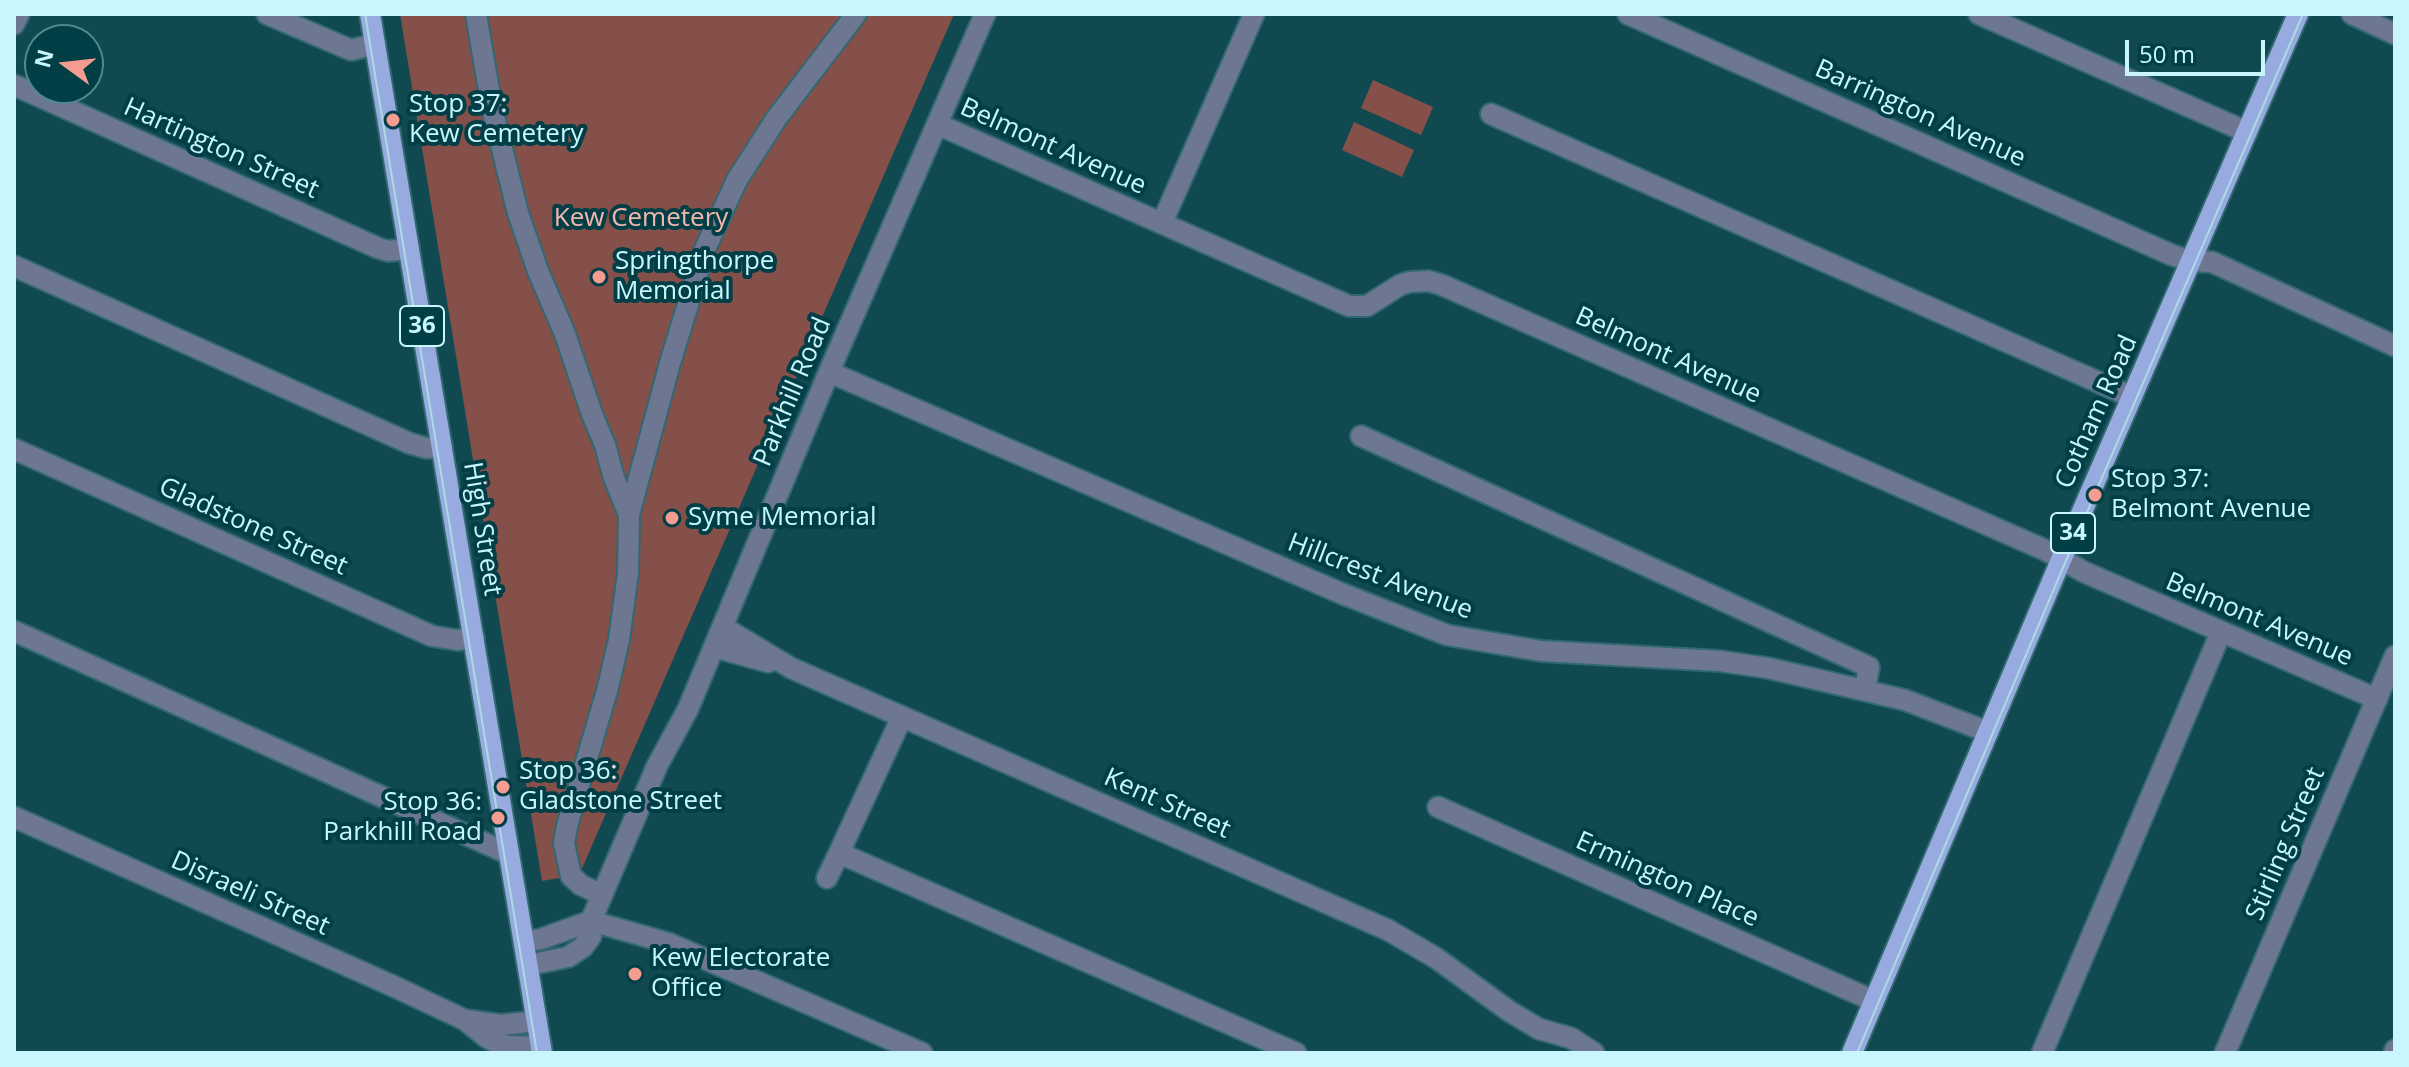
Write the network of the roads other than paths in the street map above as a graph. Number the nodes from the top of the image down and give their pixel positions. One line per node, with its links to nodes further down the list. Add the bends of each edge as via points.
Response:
1 (19, 14): 12 (street)
2 (267, 14): 14 (street, via 351,50)
3 (370, 14): 14 (main road, High Street / 36)
4 (476, 14): 29 (street, via 518,213)
5 (856, 14): 29 (street, via 776,119 717,220 690,296)
6 (985, 14): 17 (street, Parkhill Road)
7 (1254, 14): 19 (street)
8 (1628, 14): 21 (street, Barrington Avenue)
9 (1979, 14): 18 (street)
10 (2298, 14): 18 (main road, Cotham Road / 34)
11 (2352, 14): 13 (street)
12 (14, 24)
13 (2395, 34)
14 (375, 44): 20 (main road, High Street / 36)
15 (14, 85): 20 (street, Hartington Street, via 378,248)
16 (1491, 114): 25 (street)
17 (937, 124): 19 (street, Belmont Avenue); 24 (street, Parkhill Road)
18 (2247, 132): 21 (main road, Cotham Road / 34)
19 (1162, 223): 30 (street, Belmont Avenue, via 1349,306 1367,306 1409,282 1442,285)
20 (409, 249): 27 (main road, High Street / 36)
21 (2191, 261): 23 (street, Barrington Avenue, via 2212,262); 25 (main road, Cotham Road / 34)
22 (14, 266): 27 (street, via 409,443)
23 (2395, 346)
24 (829, 372): 31 (street, Parkhill Road); 38 (street, Hillcrest Avenue, via 1447,635 1541,651 1720,661)
25 (2132, 397): 30 (main road, Cotham Road / 34)
26 (1361, 436): 38 (street, via 1869,667)
27 (442, 447): 34 (main road, High Street / 36)
28 (14, 449): 34 (street, Gladstone Street, via 432,636)
29 (629, 515): 47 (street, via 619,640 564,843 571,876)
30 (2061, 560): 33 (street, Belmont Avenue); 41 (main road, Cotham Road / 34)
31 (723, 627): 35 (street, Parkhill Road); 37 (street, Kent Street)
32 (14, 631): 45 (street)
33 (2221, 632): 39 (street, Belmont Avenue); 58 (street)
34 (474, 638): 45 (main road, High Street / 36)
35 (714, 647): 37 (street, Kent Street); 47 (street, Parkhill Road)
36 (2395, 656): 39 (street, Stirling Street)
37 (791, 668): 40 (street, Kent Street)
38 (1865, 689): 41 (street, Hillcrest Avenue)
39 (2377, 699): 59 (street, Stirling Street)
40 (902, 717): 44 (street); 54 (street, Kent Street, via 1388,930 1509,1011 1544,1032 1564,1035)
41 (1988, 732): 50 (main road, Cotham Road / 34)
42 (1438, 807): 50 (street, Ermington Place)
43 (14, 817): 51 (street, Disraeli Street)
44 (839, 853): 46 (street); 56 (street)
45 (509, 854): 48 (main road, High Street / 36)
46 (827, 878)
47 (597, 906): 48 (street, via 541,939); 49 (street, Parkhill Road, via 591,936 583,947 568,957); 55 (street, via 668,943)
48 (524, 942): 49 (main road, High Street / 36)
49 (528, 965): 52 (main road, High Street / 36)
50 (1874, 1001): 57 (main road, Cotham Road / 34)
51 (465, 1020): 52 (street, Disraeli Street, via 501,1025); 53 (street, Disraeli Street, via 497,1043)
52 (537, 1021): 53 (main road, High Street / 36)
53 (541, 1050)
54 (1583, 1051)
55 (922, 1053)
56 (1296, 1053)
57 (1852, 1053)
58 (2042, 1053)
59 (2225, 1053)

